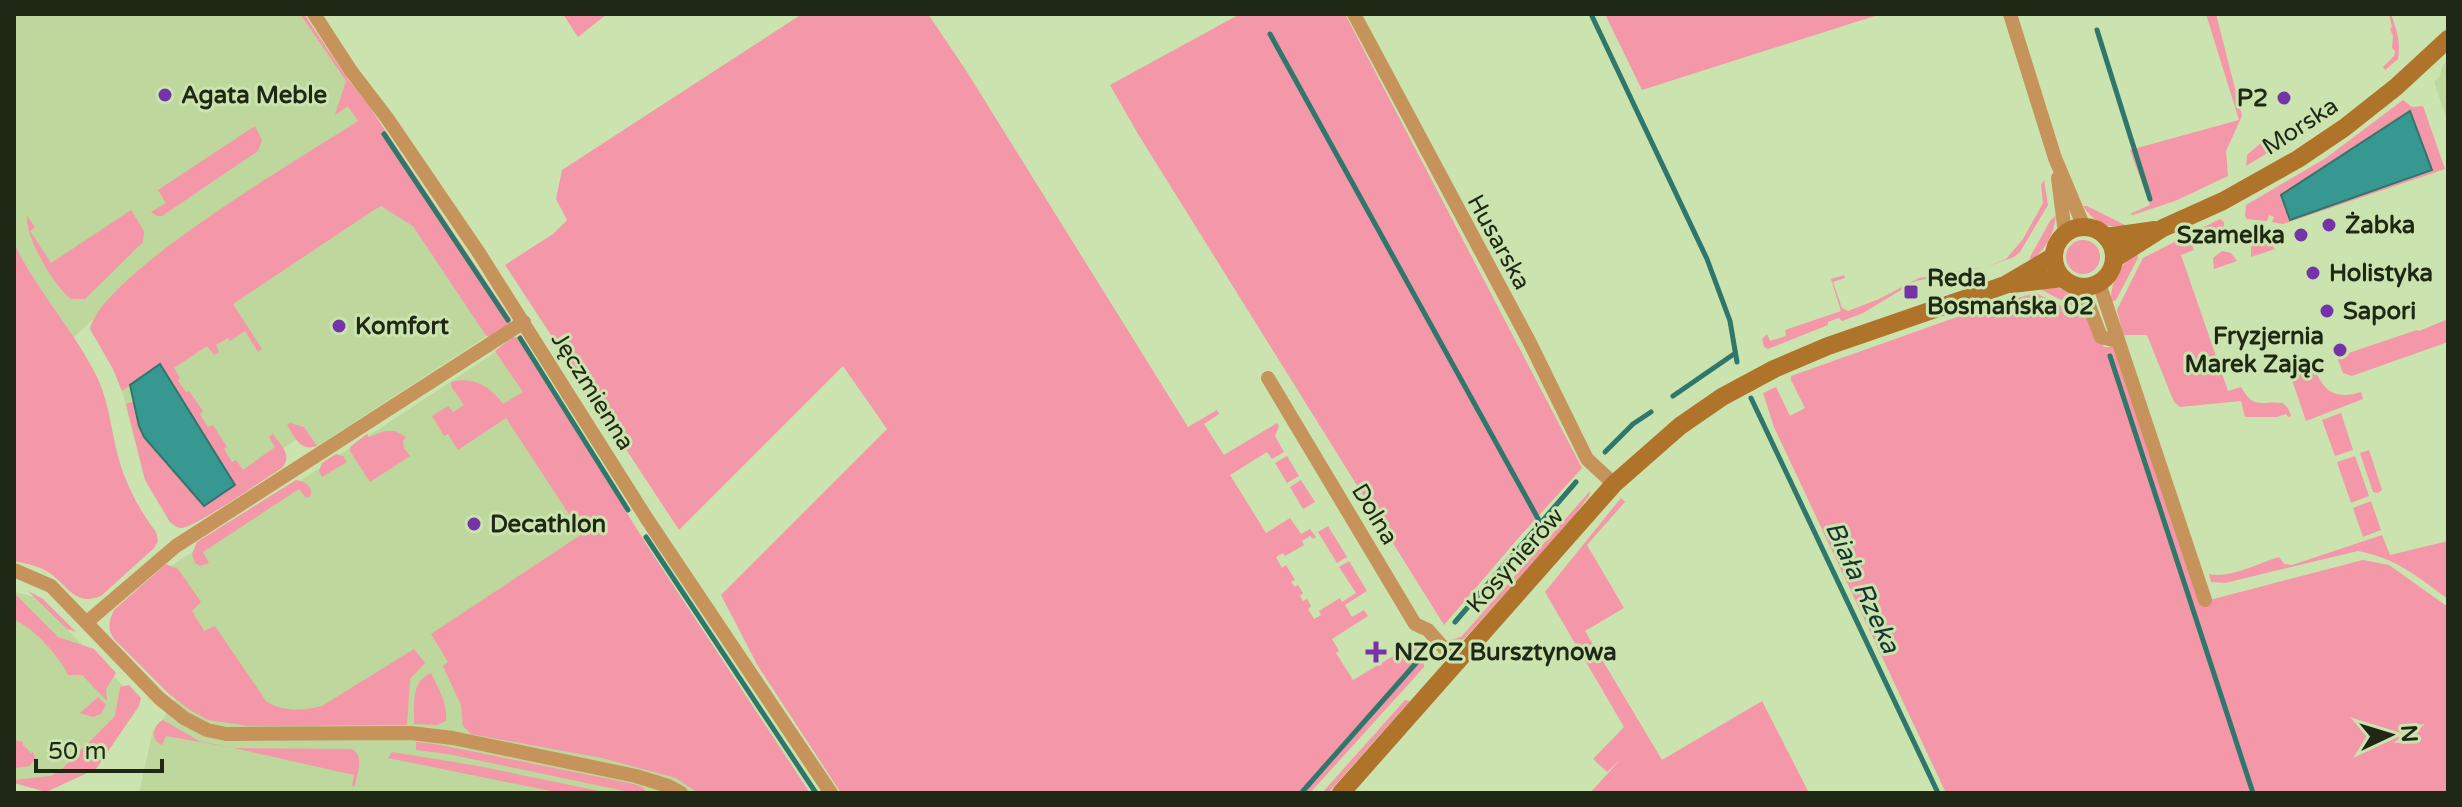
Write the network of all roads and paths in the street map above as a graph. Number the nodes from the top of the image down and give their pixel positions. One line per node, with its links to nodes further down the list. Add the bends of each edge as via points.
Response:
1 (314, 14): 15 (street, Jęczmienna)
2 (1354, 14): 17 (street, Husarska, via 1587,459)
3 (2010, 14): 5 (street)
4 (2448, 39): 7 (main road, Morska, via 2332,136 2232,196)
5 (2055, 158): 6 (street); 8 (street)
6 (2084, 227): 8 (main road); 9 (main road)
7 (2163, 228): 9 (main road, Morska); 11 (main road, Morska)
8 (2065, 233): 10 (main road)
9 (2106, 237): 11 (main road)
10 (2054, 256): 12 (main road); 13 (main road)
11 (2114, 259): 14 (main road, Morska, via 2107,277)
12 (2062, 278): 13 (main road); 14 (main road, via 2075,286)
13 (2005, 285): 17 (main road, Kosynierów, via 1828,346 1747,383 1680,426)
14 (2091, 285): 19 (street, via 2135,384)
15 (524, 322): 20 (street, via 176,546); 23 (street, Jęczmienna, via 647,519)
16 (1268, 378): 21 (street, Dolna, via 1415,624 1428,630)
17 (1614, 484): 21 (main road, Kosynierów)
18 (14, 570): 20 (street, via 51,586)
19 (2205, 600)
20 (87, 622): 22 (street, via 159,698 207,730 453,738 636,776)
21 (1456, 662): 24 (main road, Kosynierów)
22 (681, 793)
23 (831, 793)
24 (1341, 793)

